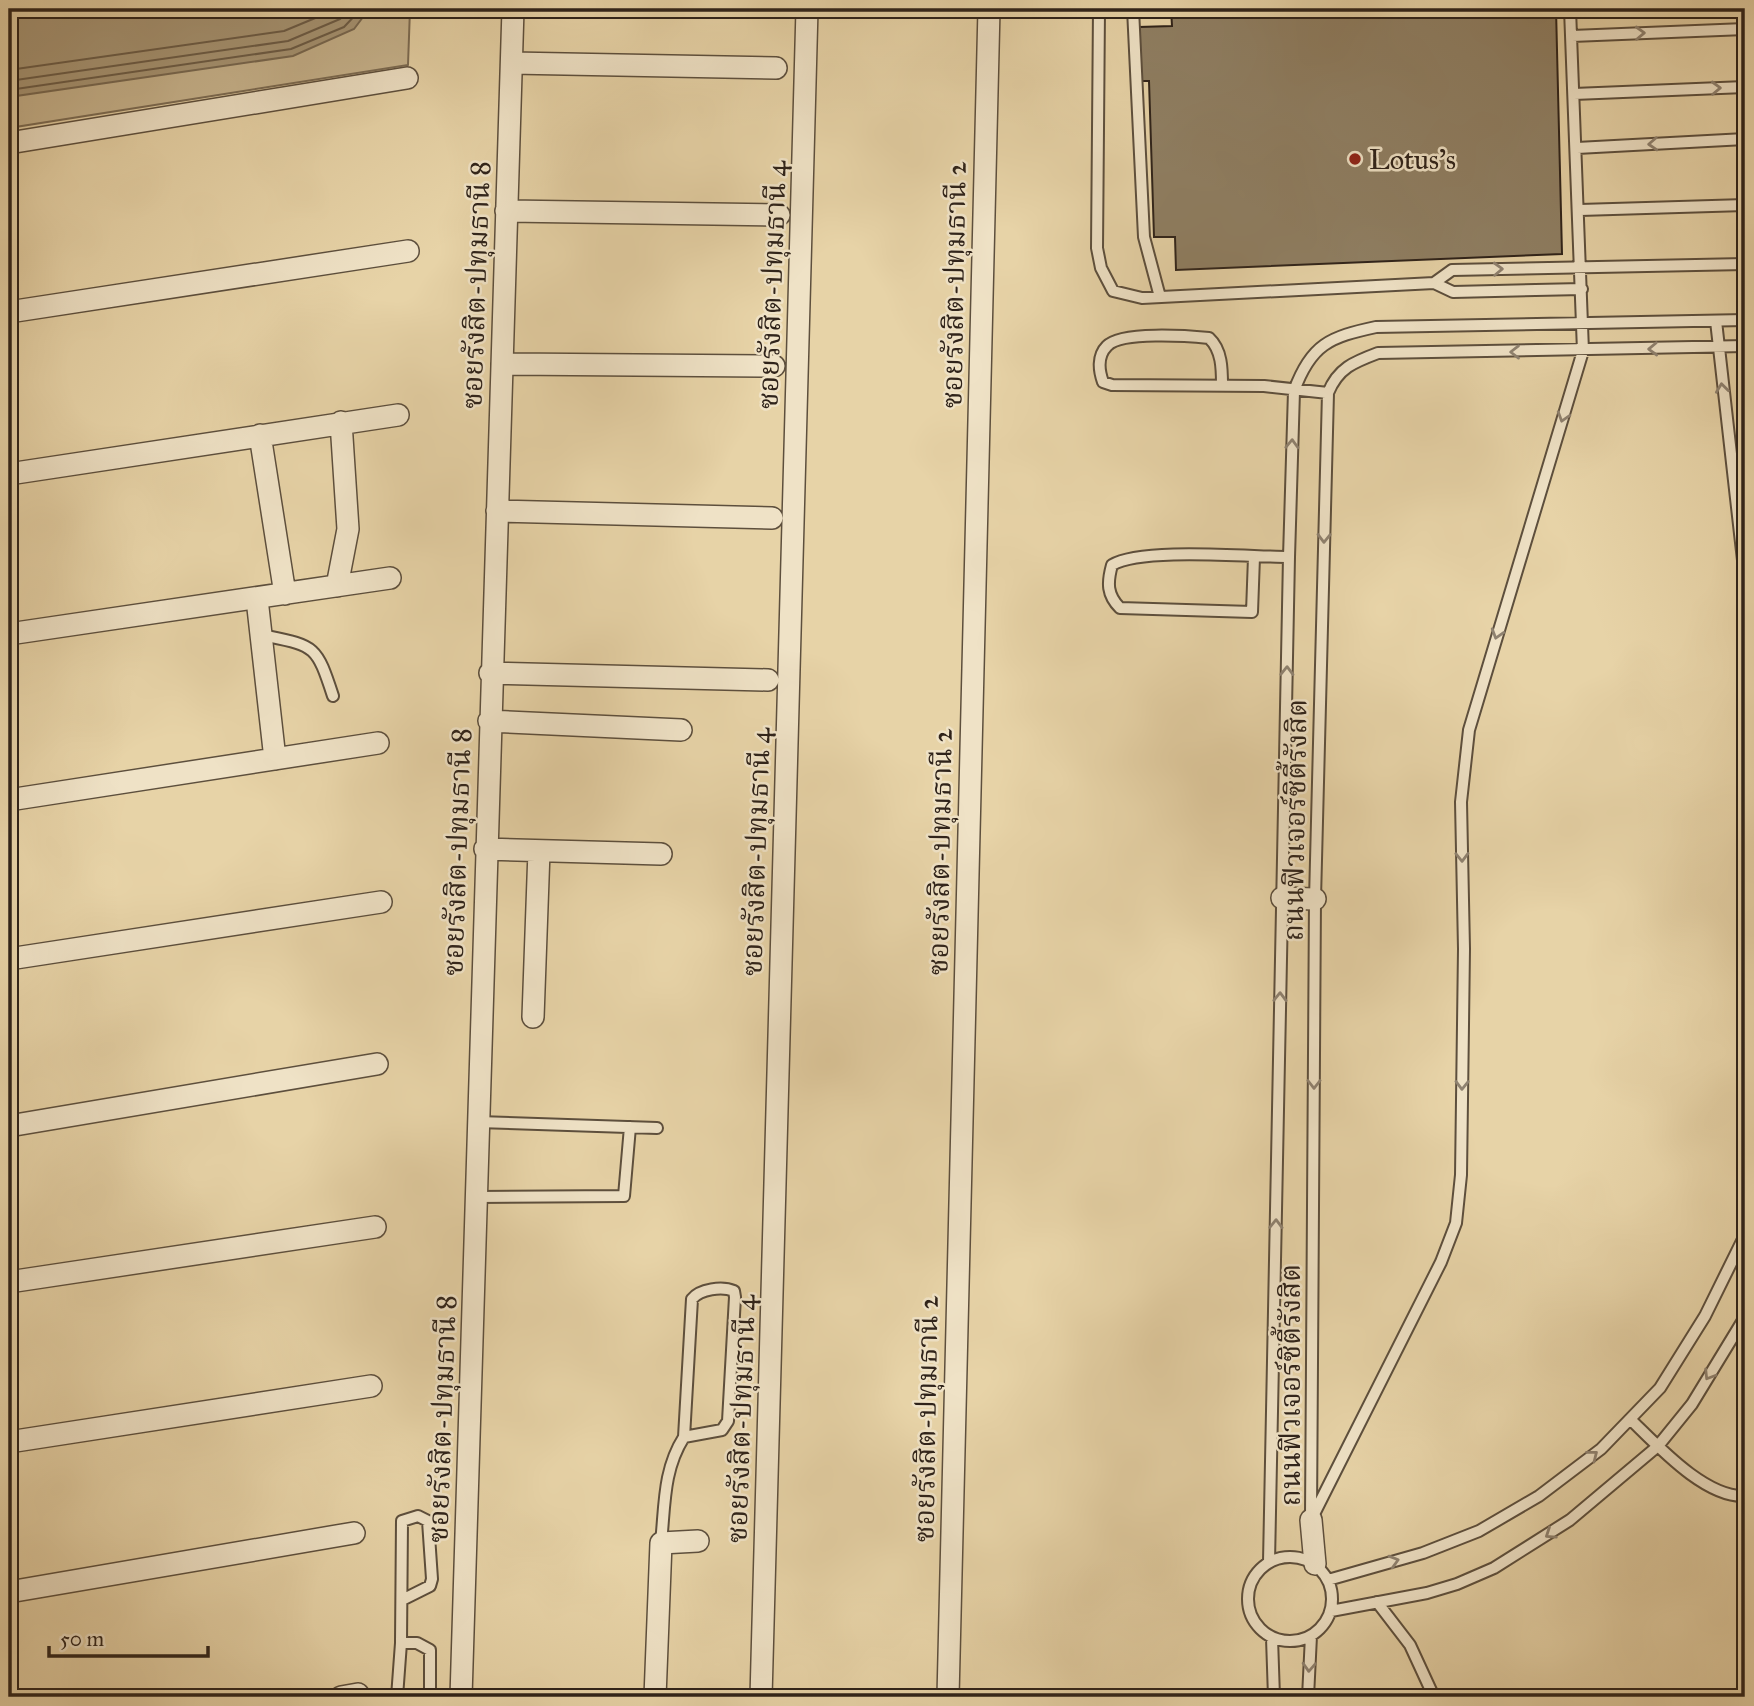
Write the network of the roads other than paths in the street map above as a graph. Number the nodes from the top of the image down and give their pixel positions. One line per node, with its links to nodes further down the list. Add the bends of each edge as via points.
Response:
1 (513, 9): 9 (street, ซอยรังสิต-ปทุมธานี 8)
2 (807, 9): 104 (street, ซอยรังสิต-ปทุมธานี 4)
3 (989, 9): 105 (street, ซอยรังสิต-ปทุมธานี 2)
4 (1099, 9): 26 (lane, via 1097,248 1101,268 1113,291)
5 (1133, 9): 26 (lane, via 1144,237)
6 (1570, 9): 8 (lane, ถนนฟิวเจอร์ซิตี้รังสิต)
7 (1745, 29): 8 (lane, one-way to 7)
8 (1572, 36): 13 (lane, ถนนฟิวเจอร์ซิตี้รังสิต)
9 (512, 63): 10 (street); 19 (street, ซอยรังสิต-ปทุมธานี 8)
10 (776, 68)
11 (407, 78): 15 (street)
12 (1745, 87): 13 (lane, one-way to 12)
13 (1574, 94): 16 (lane, ถนนฟิวเจอร์ซิตี้รังสิต)
14 (1745, 139): 16 (lane, one-way to 16)
15 (9, 143)
16 (1577, 148): 18 (lane, ถนนฟิวเจอร์ซิตี้รังสิต)
17 (1745, 205): 18 (lane)
18 (1580, 210): 23 (lane, ถนนฟิวเจอร์ซิตี้รังสิต)
19 (506, 211): 20 (street); 35 (street, ซอยรังสิต-ปทุมธานี 8)
20 (779, 215)
21 (408, 251): 27 (street)
22 (1745, 264): 23 (lane)
23 (1582, 266): 24 (lane, one-way to 23, via 1452,270); 25 (lane, ถนนฟิวเจอร์ซิตี้รังสิต)
24 (1434, 283): 25 (lane, via 1453,292); 26 (lane)
25 (1582, 289): 30 (lane, ถนนฟิวเจอร์ซิตี้รังสิต)
26 (1160, 297)
27 (9, 312)
28 (1745, 320): 29 (lane, ถนนฟิวเจอร์ซิตี้รังสิต); 31 (lane, ถนนฟิวเจอร์ซิตี้รังสิต)
29 (1716, 321): 30 (lane, ถนนฟิวเจอร์ซิตี้รังสิต); 33 (lane)
30 (1584, 324): 34 (lane, ถนนฟิวเจอร์ซิตี้รังสิต); 38 (lane, ถนนฟิวเจอร์ซิตี้รังสิต, via 1376,327 1337,335 1316,349)
31 (1745, 327)
32 (1745, 346): 33 (lane)
33 (1717, 348): 34 (lane, one-way to 34); 49 (lane, one-way to 33)
34 (1583, 351): 39 (lane, one-way to 39, via 1378,353 1352,362 1338,373); 87 (lane, ถนนฟิวเจอร์ซิตี้รังสิต, one-way to 87, via 1469,730 1461,802 1464,949 1461,1175 1456,1223 1441,1262)
35 (502, 364): 36 (street); 44 (street, ซอยรังสิต-ปทุมธานี 8)
36 (774, 366)
37 (1222, 385): 37 (lane, via 1112,385 1103,382 1101,355 1108,345 1126,338 1209,338 1220,356); 38 (lane)
38 (1294, 391): 39 (lane); 47 (lane, ถนนฟิวเจอร์ซิตี้รังสิต, one-way to 38)
39 (1328, 393): 67 (lane, ถนนฟิวเจอร์ซิตี้รังสิต, one-way to 67)
40 (398, 415): 41 (street)
41 (341, 422): 42 (street); 50 (street, via 348,529)
42 (260, 435): 43 (street); 51 (street)
43 (9, 474)
44 (497, 511): 45 (street); 55 (street, ซอยรังสิต-ปทุมธานี 8)
45 (772, 518)
46 (1254, 557): 46 (lane, via 1252,612 1120,608 1110,598 1112,565 1122,559); 47 (lane)
47 (1289, 557): 66 (lane, ถนนฟิวเจอร์ซิตี้รังสิต, one-way to 47)
48 (390, 578): 50 (street)
49 (1745, 578)
50 (337, 586): 51 (street)
51 (285, 594): 52 (street)
52 (257, 599): 53 (street); 54 (street)
53 (9, 634)
54 (262, 635): 57 (lane, via 314,649); 61 (street)
55 (490, 673): 56 (street); 58 (street, ซอยรังสิต-ปทุมธานี 8)
56 (768, 680)
57 (332, 696)
58 (489, 721): 59 (street); 63 (street, ซอยรังสิต-ปทุมธานี 8)
59 (681, 730)
60 (378, 743): 61 (street)
61 (275, 759): 62 (street)
62 (9, 800)
63 (485, 849): 64 (street); 72 (street, ซอยรังสิต-ปทุมธานี 8)
64 (539, 851): 65 (street); 70 (street)
65 (661, 854)
66 (1282, 898): 67 (street); 91 (lane, ถนนฟิวเจอร์ซิตี้รังสิต, one-way to 66)
67 (1315, 899): 87 (lane, ถนนฟิวเจอร์ซิตี้รังสิต, one-way to 87)
68 (381, 902): 69 (street)
69 (9, 959)
70 (533, 1017)
71 (377, 1064): 73 (street)
72 (478, 1122): 74 (lane); 76 (street, ซอยรังสิต-ปทุมธานี 8)
73 (9, 1126)
74 (630, 1127): 75 (lane); 76 (lane, via 624,1196)
75 (657, 1128)
76 (477, 1197): 102 (street, ซอยรังสิต-ปทุมธานี 8)
77 (375, 1227): 79 (street)
78 (1745, 1235): 82 (lane, via 1705,1316 1660,1388)
79 (9, 1282)
80 (1745, 1317): 85 (lane, one-way to 85, via 1692,1404)
81 (371, 1386): 84 (street)
82 (1630, 1419): 85 (lane); 92 (lane, one-way to 82, via 1423,1553 1479,1531 1539,1496 1601,1449)
83 (684, 1437): 83 (lane, via 722,1430 728,1421 735,1297 727,1288 697,1293 692,1299); 90 (lane, via 667,1476)
84 (9, 1441)
85 (1658, 1446): 86 (lane, via 1709,1487 1726,1496); 95 (lane, one-way to 95, via 1570,1520 1494,1568 1427,1593)
86 (1745, 1496)
87 (1311, 1520): 92 (street)
88 (354, 1533): 93 (street)
89 (698, 1541): 90 (street)
90 (661, 1543): 103 (street)
91 (1269, 1562): 92 (lane, via 1292,1557); 98 (lane, via 1253,1578 1247,1601 1254,1622)
92 (1321, 1572): 96 (lane, via 1332,1590)
93 (9, 1592)
94 (402, 1601): 94 (lane, via 402,1521 418,1516 428,1521 432,1578 425,1591); 99 (lane)
95 (1377, 1602): 96 (lane); 108 (lane, via 1410,1645)
96 (1331, 1611): 97 (lane)
97 (1311, 1636): 98 (lane, via 1285,1642); 107 (lane, one-way to 107)
98 (1272, 1637): 106 (lane)
99 (401, 1643): 100 (lane); 101 (lane, via 417,1643 430,1650)
100 (397, 1697)
101 (430, 1697)
102 (461, 1697)
103 (655, 1697)
104 (761, 1697)
105 (948, 1697)
106 (1273, 1697)
107 (1308, 1697)
108 (1434, 1697)

